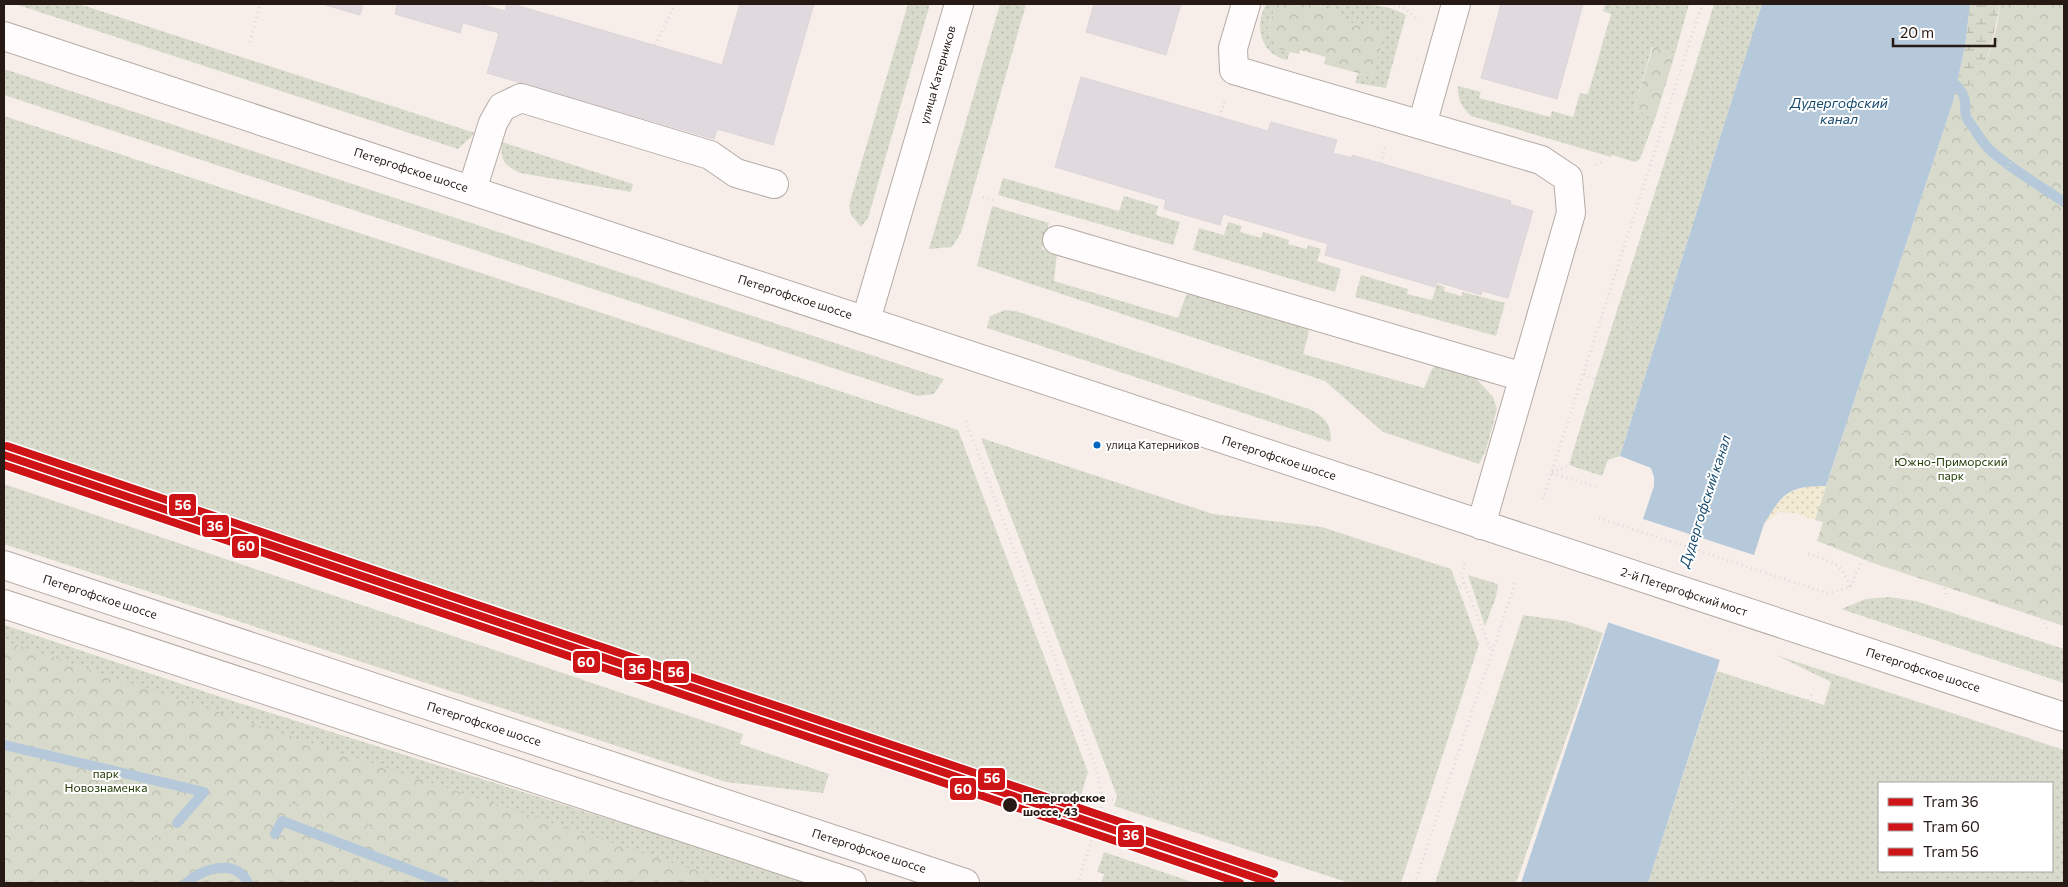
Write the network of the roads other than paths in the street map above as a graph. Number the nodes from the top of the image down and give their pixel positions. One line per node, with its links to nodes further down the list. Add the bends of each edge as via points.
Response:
1 (959, 4): 9 (street, улица Катерников)
2 (1246, 4): 5 (street, via 1233,48 1234,70)
3 (1456, 4): 5 (street)
4 (4, 36): 7 (street, Петергофское шоссе)
5 (1422, 125): 10 (street, via 1542,160 1568,178 1571,212)
6 (774, 184): 7 (street, via 736,172 710,155 521,98 502,106 492,124)
7 (472, 190): 9 (street, Петергофское шоссе)
8 (1057, 240): 10 (street)
9 (866, 320): 11 (street, Петергофское шоссе)
10 (1523, 377): 11 (street)
11 (1481, 525): 12 (street, Петергофское шоссе)
12 (1586, 560): 15 (street, 2-й Петергофский мост)
13 (4, 565): 18 (street, Петергофское шоссе)
14 (4, 604): 17 (street)
15 (1781, 624): 16 (street, Петергофское шоссе)
16 (2064, 717)
17 (852, 883)
18 (965, 883)

